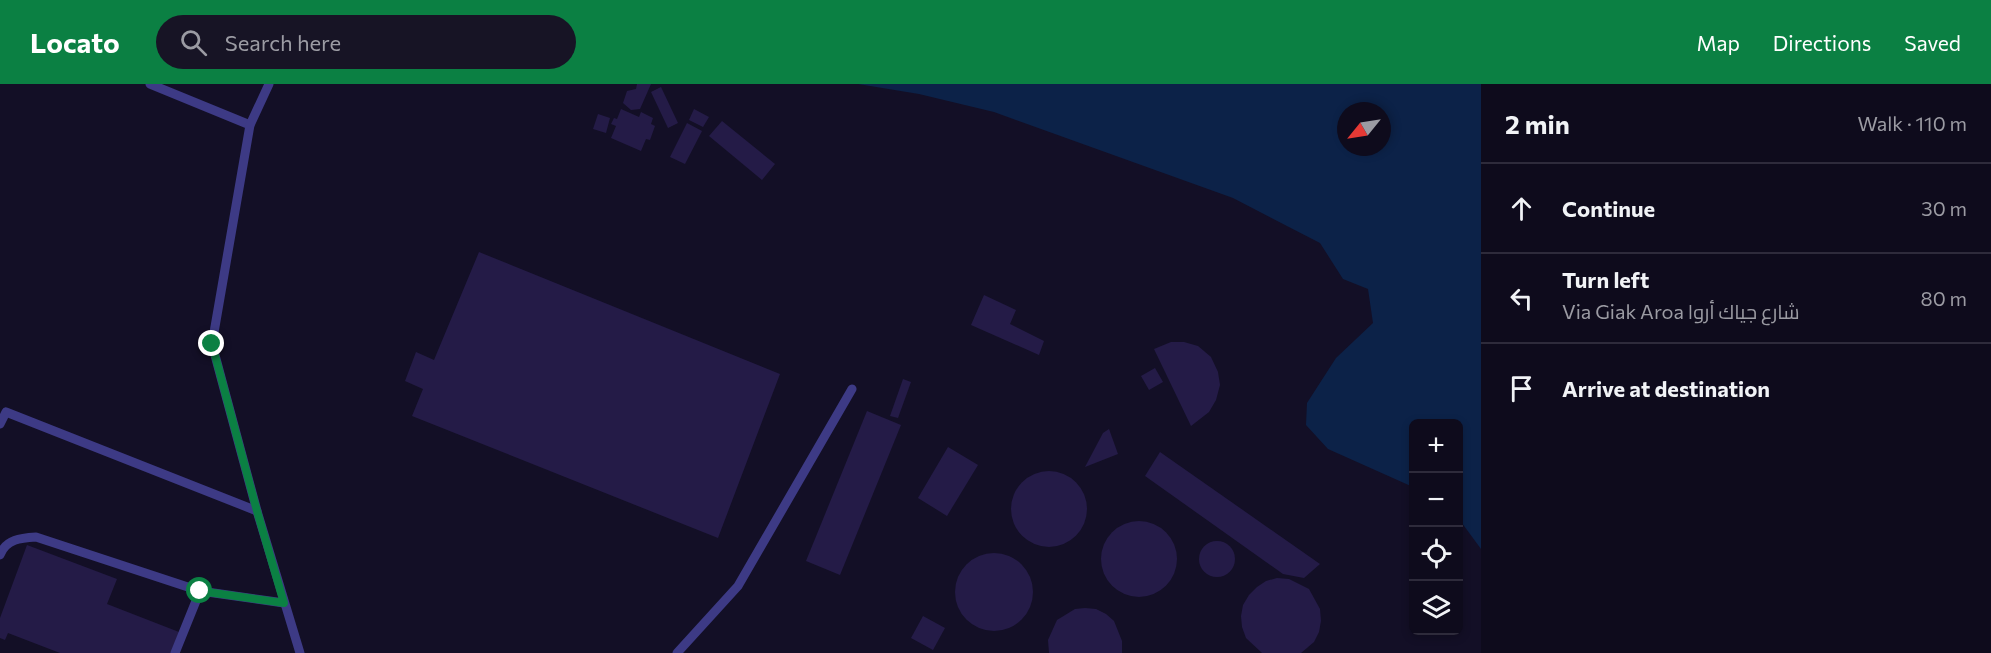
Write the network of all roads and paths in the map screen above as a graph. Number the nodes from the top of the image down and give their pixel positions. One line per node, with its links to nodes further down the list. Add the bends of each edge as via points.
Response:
1 (150, 84): 3 (lane)
2 (269, 84): 3 (lane)
3 (250, 125): 7 (lane, via 212,344)
4 (852, 389): 13 (lane, via 738,586)
5 (3, 411): 6 (lane); 7 (lane)
6 (0, 424)
7 (257, 511): 10 (lane)
8 (0, 555): 9 (lane, via 16,538 36,537)
9 (200, 591): 10 (lane); 11 (lane)
10 (284, 603): 12 (lane)
11 (175, 653)
12 (300, 653)
13 (677, 653)

